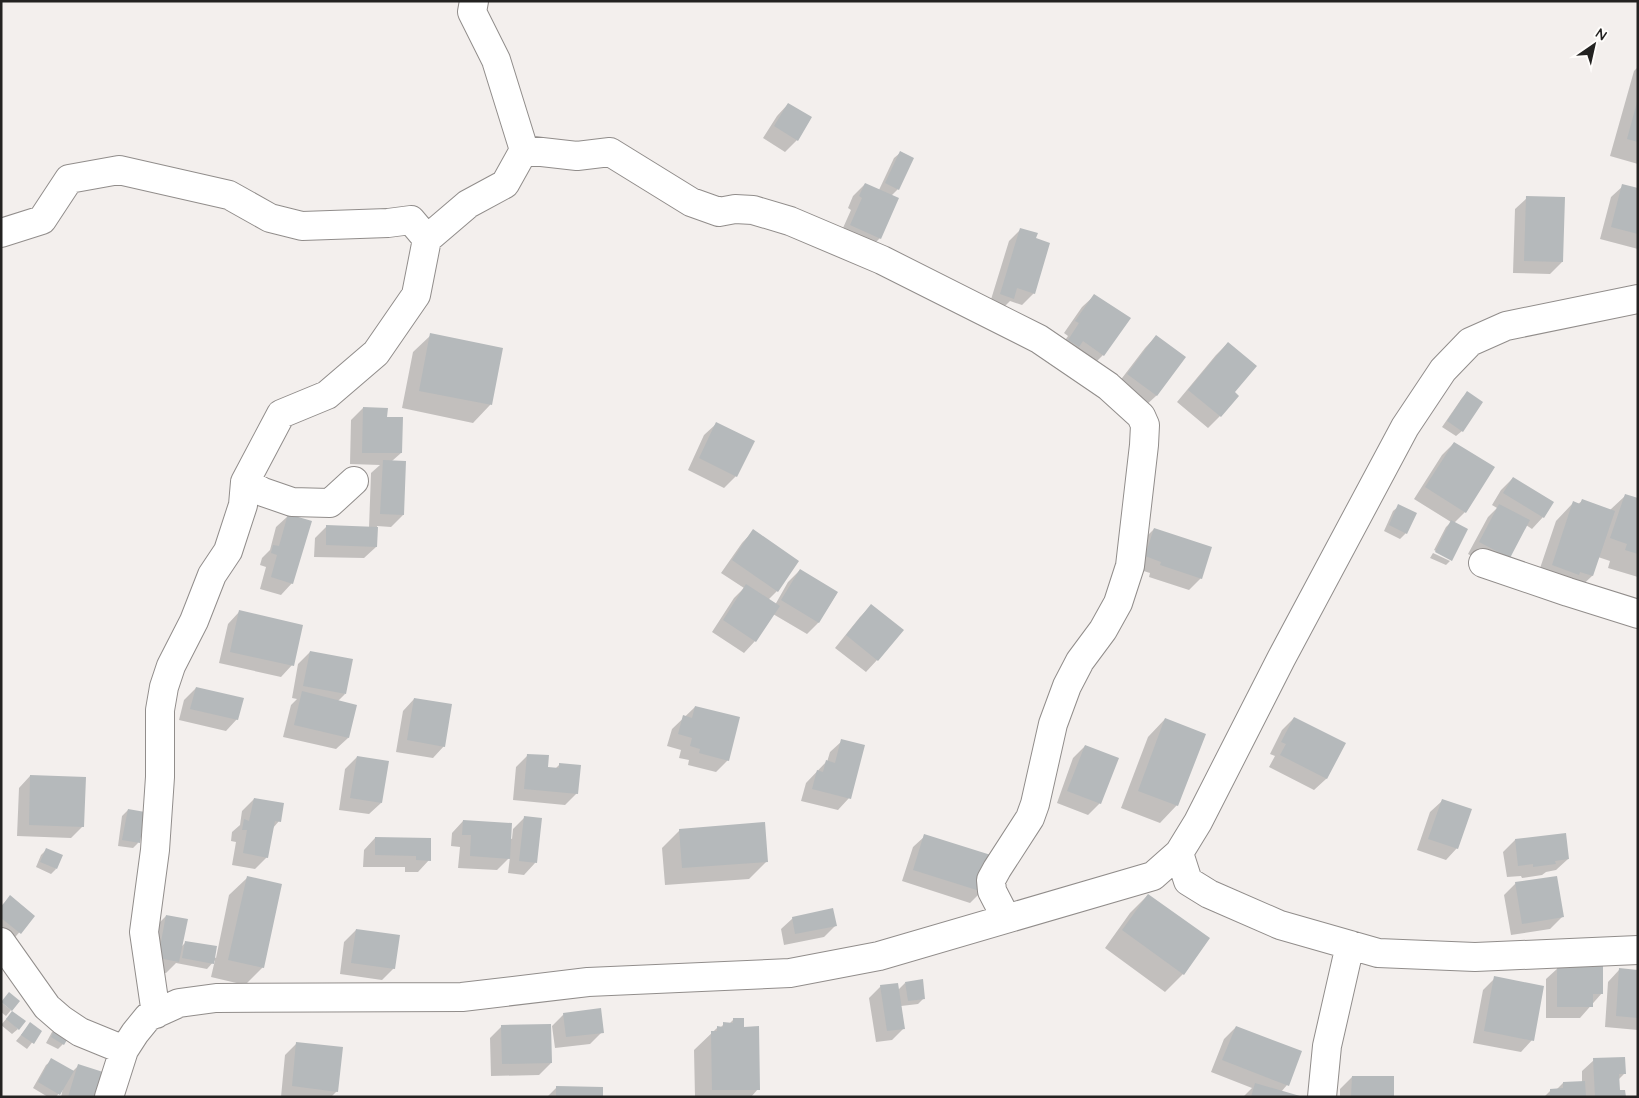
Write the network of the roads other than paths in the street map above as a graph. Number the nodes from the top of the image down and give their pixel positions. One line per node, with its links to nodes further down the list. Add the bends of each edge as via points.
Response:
1 (474, 1): 2 (street, via 472,12 496,60)
2 (524, 150): 4 (street, via 505,184 468,204); 11 (street, via 577,156 610,152 690,202 719,212 753,210 790,221 882,260 1039,339 1108,386 1141,416 1144,445 1130,566 1118,604 1080,660 1067,686 1053,724 1030,818 991,880 992,891)
3 (1, 233): 4 (street, via 42,220 69,179 119,170 229,195 270,218 302,226 411,220)
4 (427, 239): 7 (street, via 416,295 376,353 327,395 281,414)
5 (1638, 299): 10 (street, via 1506,326 1470,342 1443,370 1405,427)
6 (354, 481): 7 (street, via 330,503 292,502)
7 (245, 482): 15 (street, via 243,505 228,551 212,575 171,666 160,710 155,850 144,932)
8 (1484, 563): 9 (street)
9 (1638, 614)
10 (1179, 853): 11 (street, via 1153,876); 13 (street, via 1188,881 1209,894 1280,925)
11 (1006, 918): 15 (street, via 879,956 790,973 588,982 462,997 216,998 179,1003)
12 (1, 942): 16 (street, via 47,1007 80,1032)
13 (1350, 945): 14 (street, via 1378,953 1475,957); 18 (street, via 1327,1046)
14 (1638, 950)
15 (156, 1014): 16 (street, via 148,1018)
16 (124, 1050): 17 (street)
17 (110, 1097)
18 (1322, 1097)

